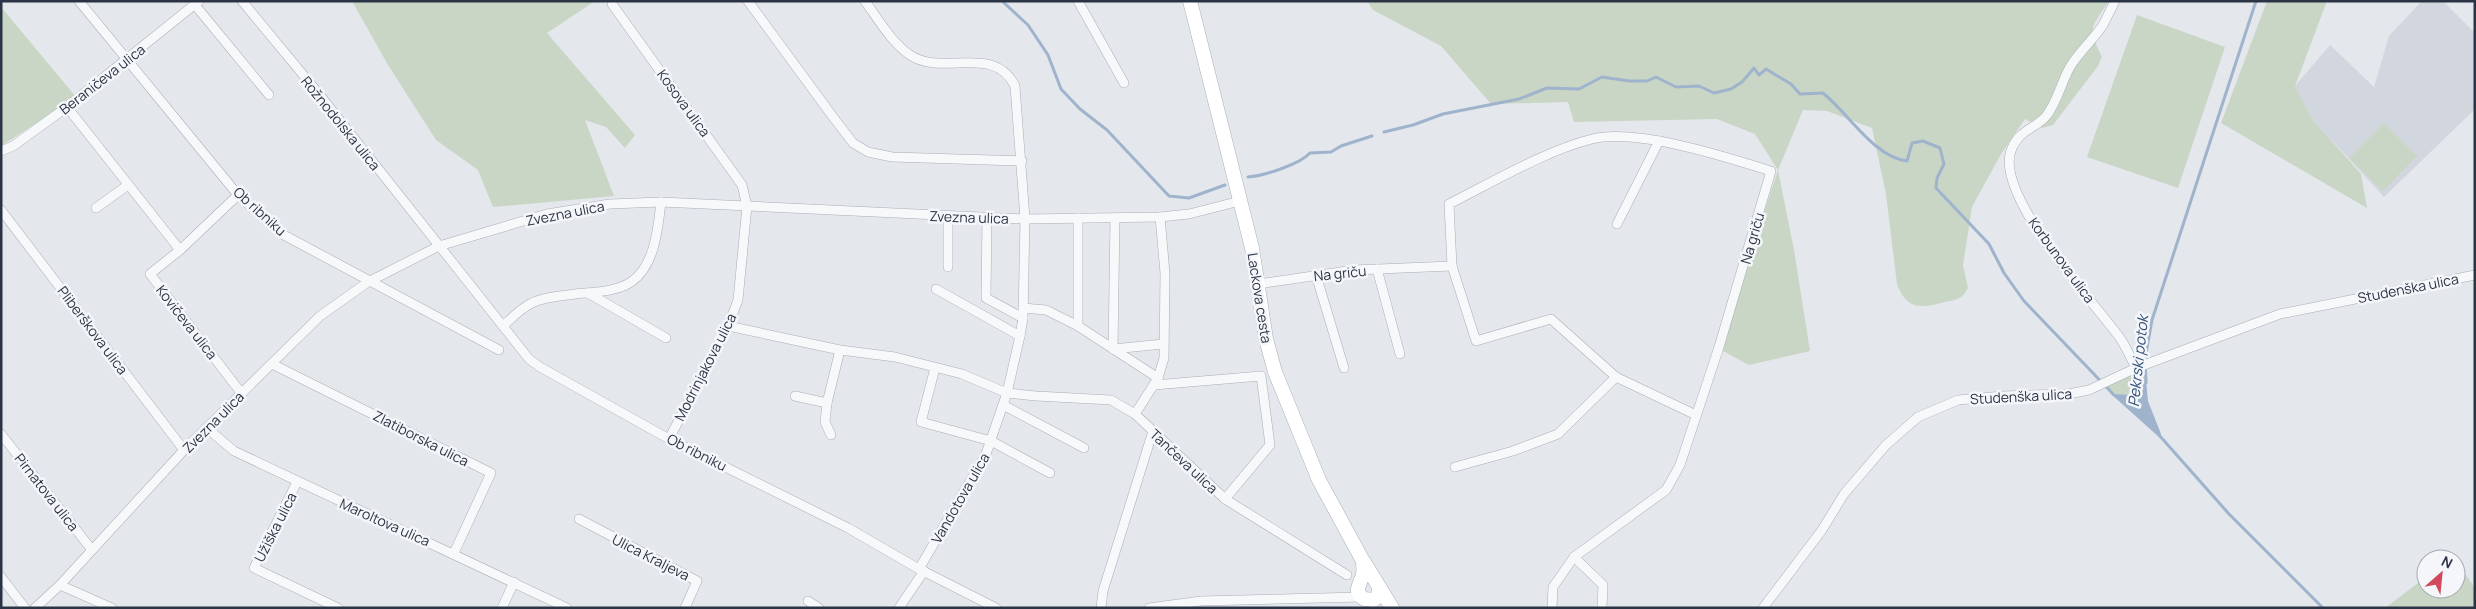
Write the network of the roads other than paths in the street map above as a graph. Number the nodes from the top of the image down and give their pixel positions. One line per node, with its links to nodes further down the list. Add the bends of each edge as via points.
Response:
1 (79, 1): 10 (street, Ob ribniku)
2 (242, 1): 31 (street, Rožnodolska ulica)
3 (748, 1): 16 (street, via 832,117 853,143 868,152 892,157)
4 (865, 1): 16 (street, Vandotova ulica, via 910,55 929,63 980,63 1001,68 1011,78 1015,86)
5 (1078, 1): 11 (street)
6 (1190, 1): 19 (street, Lackova cesta)
7 (2115, 1): 55 (street, Korbunova ulica, via 2102,26 2069,69 2050,112 2016,141 2011,150 2010,168 2016,192 2050,248 2121,339)
8 (197, 3): 10 (street, Beraničeva ulica); 12 (street)
9 (612, 4): 21 (street, Kosova ulica, via 742,185)
10 (128, 60): 13 (street, Beraničeva ulica); 18 (street, Ob ribniku)
11 (1124, 83)
12 (269, 95)
13 (67, 107): 15 (street, Beraničeva ulica); 17 (street)
14 (1659, 141): 30 (street); 33 (street, Na griču, via 1613,137 1593,139 1558,151 1449,204); 66 (street, Na griču, via 1771,171)
15 (1, 151)
16 (1022, 161): 29 (street, Vandotova ulica)
17 (128, 185): 22 (street); 32 (street)
18 (238, 195): 32 (street, Kovičeva ulica); 38 (street, Ob ribniku, via 282,234)
19 (1240, 201): 25 (street, Zvezna ulica, via 1189,214); 39 (street, Lackova cesta)
20 (661, 202): 21 (street, Zvezna ulica); 31 (street, Zvezna ulica, via 610,204 547,214); 41 (street, via 658,230 641,274 619,288)
21 (747, 206): 24 (street, Zvezna ulica); 45 (street, Modrinjakova ulica, via 738,300)
22 (96, 208)
23 (1, 210): 74 (street, Pliberškova ulica)
24 (948, 217): 26 (street, Zvezna ulica); 34 (street)
25 (1160, 217): 28 (street, Zvezna ulica); 49 (street, via 1166,273)
26 (987, 218): 29 (street, Zvezna ulica); 43 (street, via 986,298)
27 (1078, 218): 28 (street, Zvezna ulica); 29 (street, Zvezna ulica); 46 (street)
28 (1115, 218): 50 (street)
29 (1025, 219): 42 (street, Vandotova ulica)
30 (1617, 224)
31 (439, 246): 38 (street, Zvezna ulica); 44 (street, Ob ribniku)
32 (180, 250): 61 (street, Kovičeva ulica, via 150,274)
33 (1452, 266): 35 (street, Na griču); 58 (street, Na griču, via 1476,341 1551,319)
34 (948, 267)
35 (1377, 269): 36 (street, Na griču); 53 (street)
36 (1316, 275): 39 (street, Na griču); 57 (street)
37 (2475, 275): 55 (street, Studenška ulica, via 2280,314)
38 (368, 282): 51 (street, Ob ribniku); 54 (street, Zvezna ulica, via 320,316)
39 (1258, 284): 88 (street, Lackova cesta, via 1266,339 1275,372 1319,480 1363,561)
40 (936, 289): 47 (street)
41 (588, 293): 44 (street, via 547,298 529,304); 48 (street)
42 (1023, 308): 43 (street, Vandotova ulica); 46 (street, via 1046,310)
43 (1023, 318): 47 (street, Vandotova ulica)
44 (503, 326): 71 (street, Ob ribniku, via 546,372)
45 (728, 326): 52 (street, Tančeva ulica); 71 (street, Modrinjakova ulica)
46 (1078, 326): 50 (street)
47 (1020, 336): 60 (street, Vandotova ulica)
48 (666, 338)
49 (1163, 344): 50 (street); 59 (street, via 1164,358)
50 (1113, 349): 59 (street)
51 (499, 350)
52 (840, 350): 56 (street, Tančeva ulica, via 895,357); 63 (street)
53 (1400, 354)
54 (272, 364): 61 (street, Zvezna ulica); 81 (street, Zlatiborska ulica, via 491,473)
55 (2138, 367): 105 (street, Studenška ulica, via 2096,387 2068,394 1958,400 1918,417 1886,445 1844,494 1822,530)
56 (935, 368): 60 (street, Tančeva ulica, via 962,374); 72 (street, via 920,422)
57 (1344, 368)
58 (1616, 377): 66 (street, Na griču); 75 (street, via 1558,434)
59 (1156, 381): 65 (street); 78 (street, via 1261,376 1270,445)
60 (1008, 392): 64 (street, Vandotova ulica); 65 (street, Tančeva ulica, via 1111,400)
61 (242, 394): 67 (street, Zvezna ulica)
62 (795, 396): 63 (street)
63 (827, 403): 70 (street, via 825,422)
64 (1003, 406): 72 (street, Vandotova ulica); 73 (street)
65 (1134, 414): 68 (street, Tančeva ulica)
66 (1696, 415): 82 (street, Na griču, via 1680,465 1666,490)
67 (208, 429): 74 (street, Zvezna ulica); 77 (street, Maroltova ulica, via 234,451)
68 (1153, 431): 78 (street, Tančeva ulica); 100 (street, via 1103,591)
69 (1, 434): 80 (street, Pirnatova ulica)
70 (831, 435)
71 (669, 439): 83 (street, Ob ribniku, via 848,528)
72 (991, 441): 76 (street); 83 (street, Vandotova ulica)
73 (1084, 448)
74 (184, 450): 80 (street, Zvezna ulica)
75 (1455, 467)
76 (1050, 473)
77 (297, 482): 81 (street, Maroltova ulica); 93 (street, Užiška ulica, via 254,568)
78 (1225, 499): 84 (street, Tančeva ulica)
79 (579, 519): 96 (street, Ulica Kraljeva, via 698,581)
80 (92, 550): 87 (street, Zvezna ulica)
81 (454, 553): 86 (street, Maroltova ulica)
82 (1574, 557): 103 (street, Na griču, via 1553,587); 104 (street, via 1603,585)
83 (922, 570): 98 (street, Vandotova ulica); 99 (street, Ob ribniku)
84 (1347, 575)
85 (1, 577): 90 (street)
86 (514, 582): 94 (street); 95 (street, Maroltova ulica)
87 (60, 584): 91 (street, Zvezna ulica); 92 (street)
88 (1369, 591): 101 (street, via 1341,597 1201,601); 102 (street)
89 (808, 601): 97 (street)
90 (25, 608)
91 (35, 608)
92 (112, 608)
93 (338, 608)
94 (502, 608)
95 (567, 608)
96 (685, 608)
97 (819, 608)
98 (899, 608)
99 (996, 608)
100 (1101, 608)
101 (1149, 608)
102 (1392, 608)
103 (1552, 608)
104 (1602, 608)
105 (1763, 608)

